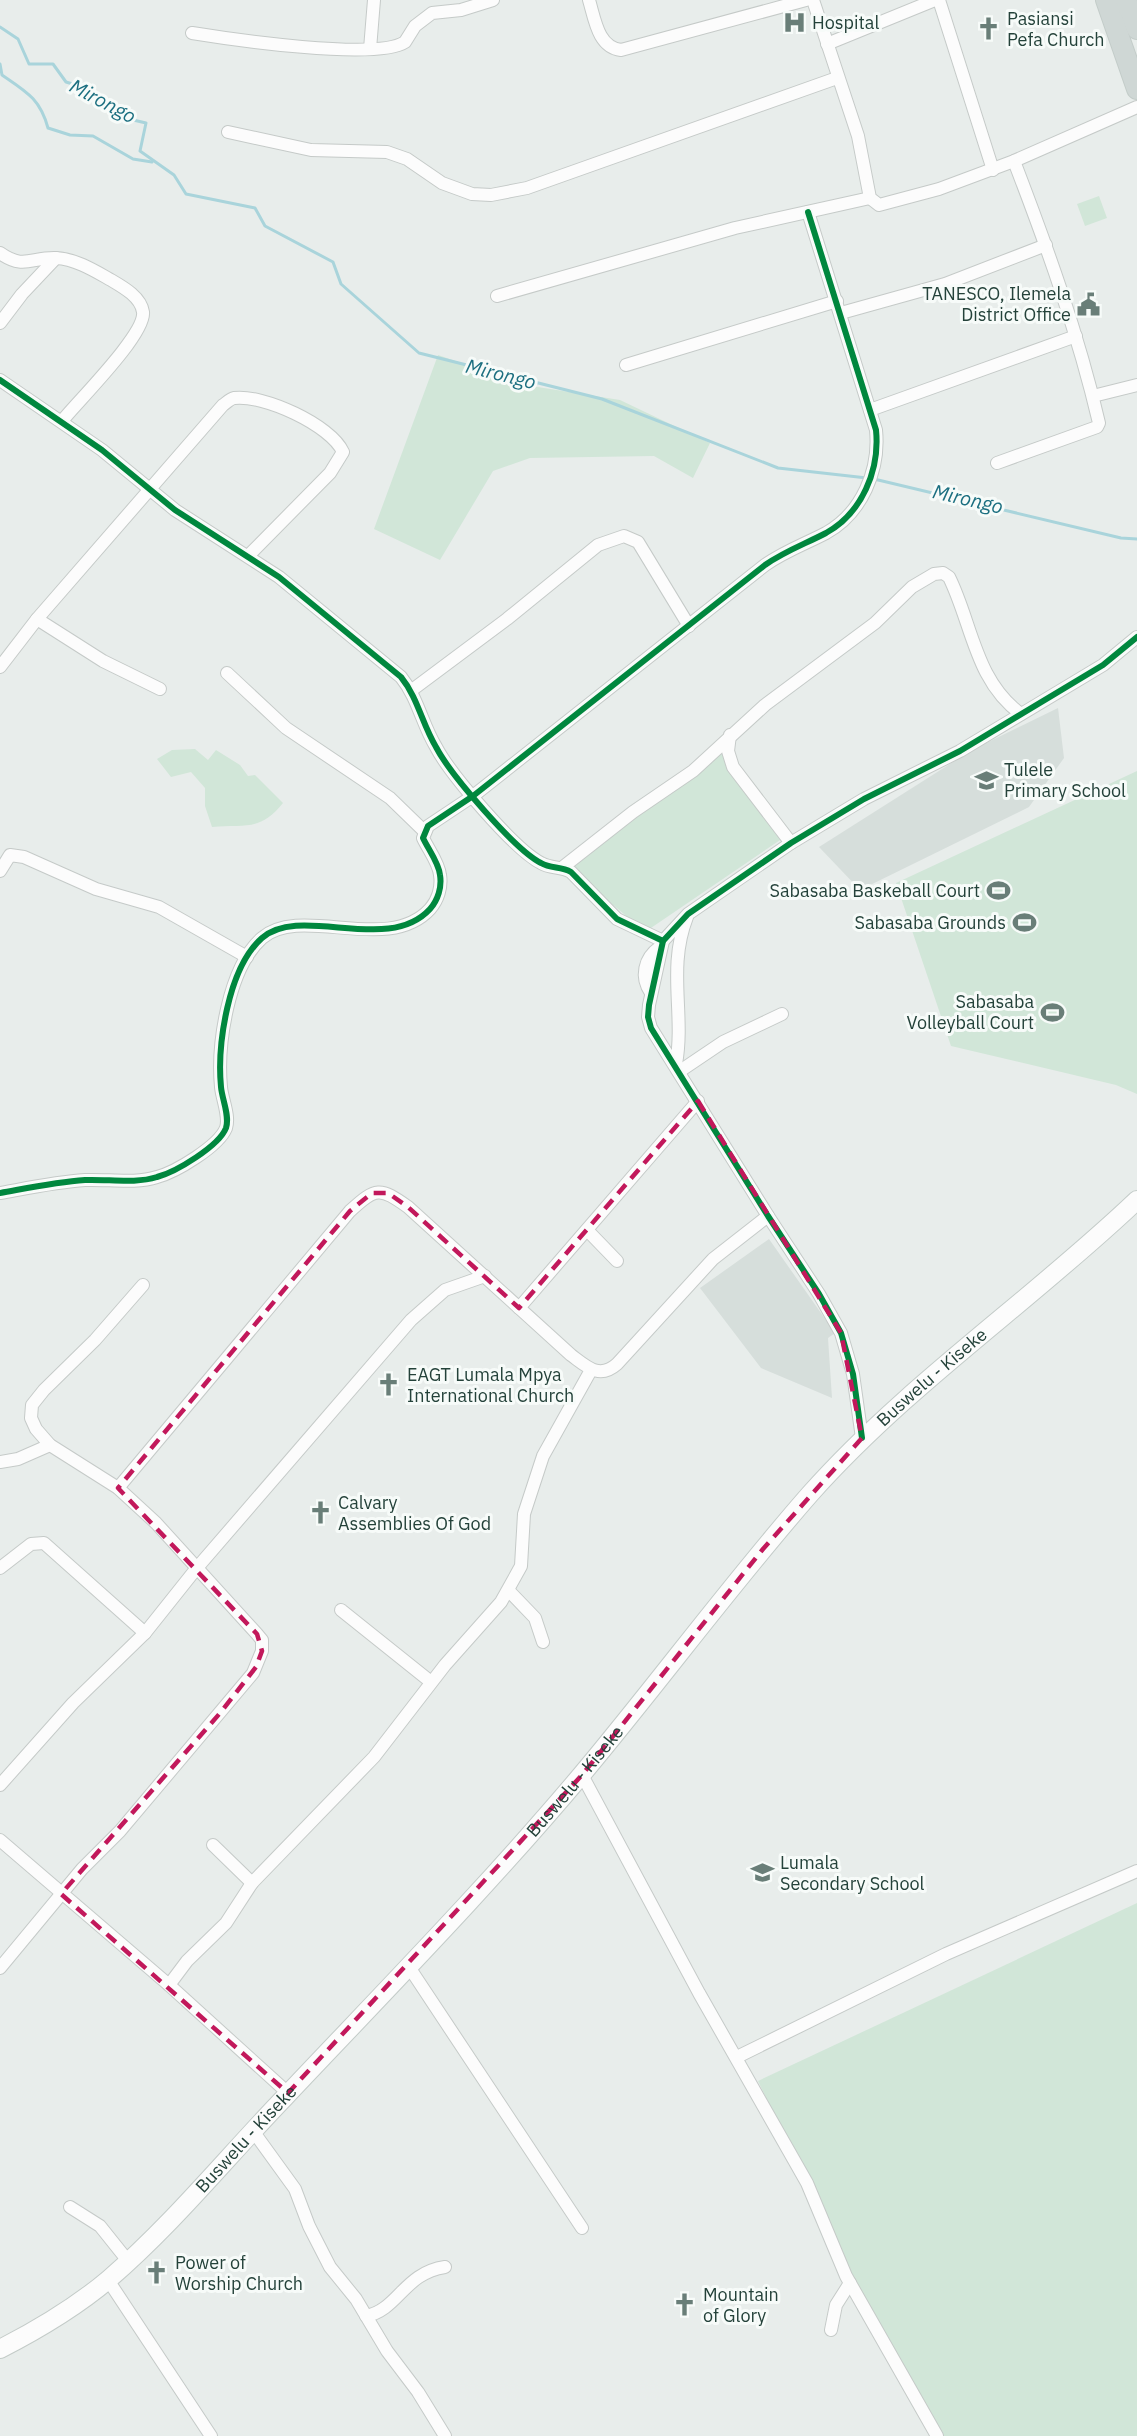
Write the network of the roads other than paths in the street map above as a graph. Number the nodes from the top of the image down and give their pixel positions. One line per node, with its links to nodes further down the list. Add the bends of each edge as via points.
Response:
1 (374, 0): 12 (street)
2 (493, 0): 12 (street, via 461,10 432,13 415,26 401,45)
3 (589, 0): 4 (street, via 604,42 611,49 621,50)
4 (806, 0)
5 (813, 0): 11 (street)
6 (937, 0): 11 (street); 18 (street)
7 (1106, 0): 14 (main road)
8 (1126, 0): 9 (main road)
9 (1137, 29)
10 (192, 33): 12 (street, via 263,43)
11 (827, 44): 13 (street)
12 (370, 49)
13 (837, 78): 16 (street, via 527,188 491,195 472,194 442,183 407,159 387,152 311,150); 19 (street, via 860,146)
14 (1137, 89)
15 (1137, 107): 17 (street)
16 (228, 132)
17 (1014, 161): 18 (street); 21 (street)
18 (993, 170): 19 (street, via 888,204 879,205)
19 (870, 198): 20 (street)
20 (808, 212): 24 (street, via 672,245); 25 (street)
21 (1046, 244): 25 (street, via 945,284); 27 (street)
22 (0, 253): 23 (street, via 16,263)
23 (56, 258): 26 (street); 33 (street, via 70,260 116,283 141,304 143,314 140,328 125,349)
24 (497, 296)
25 (839, 307): 28 (street); 32 (street)
26 (0, 322)
27 (1076, 336): 31 (street); 32 (street)
28 (626, 365)
29 (0, 380): 33 (street)
30 (1137, 385): 31 (street)
31 (1093, 396): 34 (street, via 1098,426)
32 (870, 410): 38 (street, via 878,448 868,486 843,522 779,555)
33 (62, 421): 35 (street)
34 (998, 463)
35 (151, 490): 36 (street, via 175,510); 36 (street, via 232,398 282,408 309,420 340,447 341,457); 37 (street)
36 (249, 555): 43 (street, via 387,665)
37 (37, 619): 40 (street); 42 (street, via 104,661)
38 (689, 626): 43 (street, via 638,543 624,536 590,550); 46 (street)
39 (1137, 637): 44 (street, via 1103,665)
40 (0, 667)
41 (227, 673): 47 (street, via 304,741 390,798)
42 (160, 689)
43 (412, 690): 46 (street, via 435,746)
44 (1021, 714): 45 (street, via 1003,699 986,672 953,586 943,573 912,587 875,623); 48 (street)
45 (730, 735): 48 (street, via 728,751 734,767); 49 (street, via 693,771)
46 (473, 796): 47 (street); 49 (street, via 531,857 542,865)
47 (424, 831): 53 (street, via 423,838 440,874 440,889 436,903 422,918 381,928 282,928 263,937)
48 (791, 843): 51 (street)
49 (563, 867): 52 (street, via 617,919)
50 (0, 871): 53 (street, via 9,855 24,857 96,889 159,907)
51 (688, 914): 52 (street); 55 (street, via 678,951 675,990)
52 (662, 944): 55 (street, via 648,1017 651,1028)
53 (247, 957): 57 (street, via 230,999 221,1046 221,1089 227,1121 222,1136 188,1163 156,1178 84,1180)
54 (782, 1014): 55 (street)
55 (678, 1067): 56 (street)
56 (698, 1101): 59 (street); 60 (street)
57 (0, 1194)
58 (1137, 1200): 66 (main road, Buswelu - Kiseke)
59 (768, 1216): 65 (street, via 713,1259 613,1367 601,1372); 66 (street, via 841,1333 853,1374)
60 (587, 1230): 61 (street); 64 (street)
61 (617, 1261)
62 (485, 1276): 64 (street); 69 (street, via 388,1193 372,1193 350,1211); 71 (street, via 445,1290 424,1307)
63 (143, 1285): 67 (street, via 32,1405 31,1418)
64 (519, 1308): 65 (street)
65 (591, 1370): 72 (street, via 543,1456 524,1514 521,1566)
66 (862, 1438): 77 (main road, Buswelu - Kiseke, via 763,1549)
67 (50, 1445): 68 (street); 69 (street)
68 (0, 1462)
69 (118, 1488): 71 (street, via 156,1522)
70 (0, 1568): 74 (street, via 32,1544 44,1543)
71 (196, 1569): 74 (street); 83 (street, via 262,1640 260,1661 120,1831)
72 (509, 1591): 75 (street, via 535,1618); 76 (street)
73 (341, 1610): 76 (street)
74 (145, 1632): 78 (street, via 73,1703)
75 (543, 1642)
76 (431, 1683): 82 (street, via 374,1757)
77 (582, 1775): 84 (main road, Buswelu - Kiseke); 87 (street)
78 (0, 1785)
79 (0, 1840): 83 (street)
80 (213, 1845): 82 (street)
81 (1137, 1871): 87 (street, via 946,1954)
82 (252, 1883): 86 (street, via 226,1923)
83 (61, 1894): 85 (street); 86 (street)
84 (409, 1967): 88 (main road, Buswelu - Kiseke); 91 (street)
85 (0, 1968)
86 (169, 1985): 88 (street)
87 (737, 2057): 95 (street, via 807,2183)
88 (288, 2093): 89 (main road, Buswelu - Kiseke)
89 (253, 2131): 92 (main road, Buswelu - Kiseke); 96 (street, via 286,2174 320,2250)
90 (70, 2207): 92 (street, via 100,2226)
91 (582, 2228)
92 (128, 2261): 94 (main road, Buswelu - Kiseke)
93 (445, 2267): 96 (street, via 416,2277 384,2308)
94 (108, 2280): 98 (main road, Buswelu - Kiseke, via 64,2313); 100 (street)
95 (850, 2283): 97 (street, via 834,2311); 99 (street)
96 (366, 2316): 101 (street)
97 (831, 2330)
98 (3, 2343)
99 (929, 2422): 102 (street); 103 (street)
100 (211, 2436)
101 (445, 2436)
102 (927, 2436)
103 (937, 2436)

